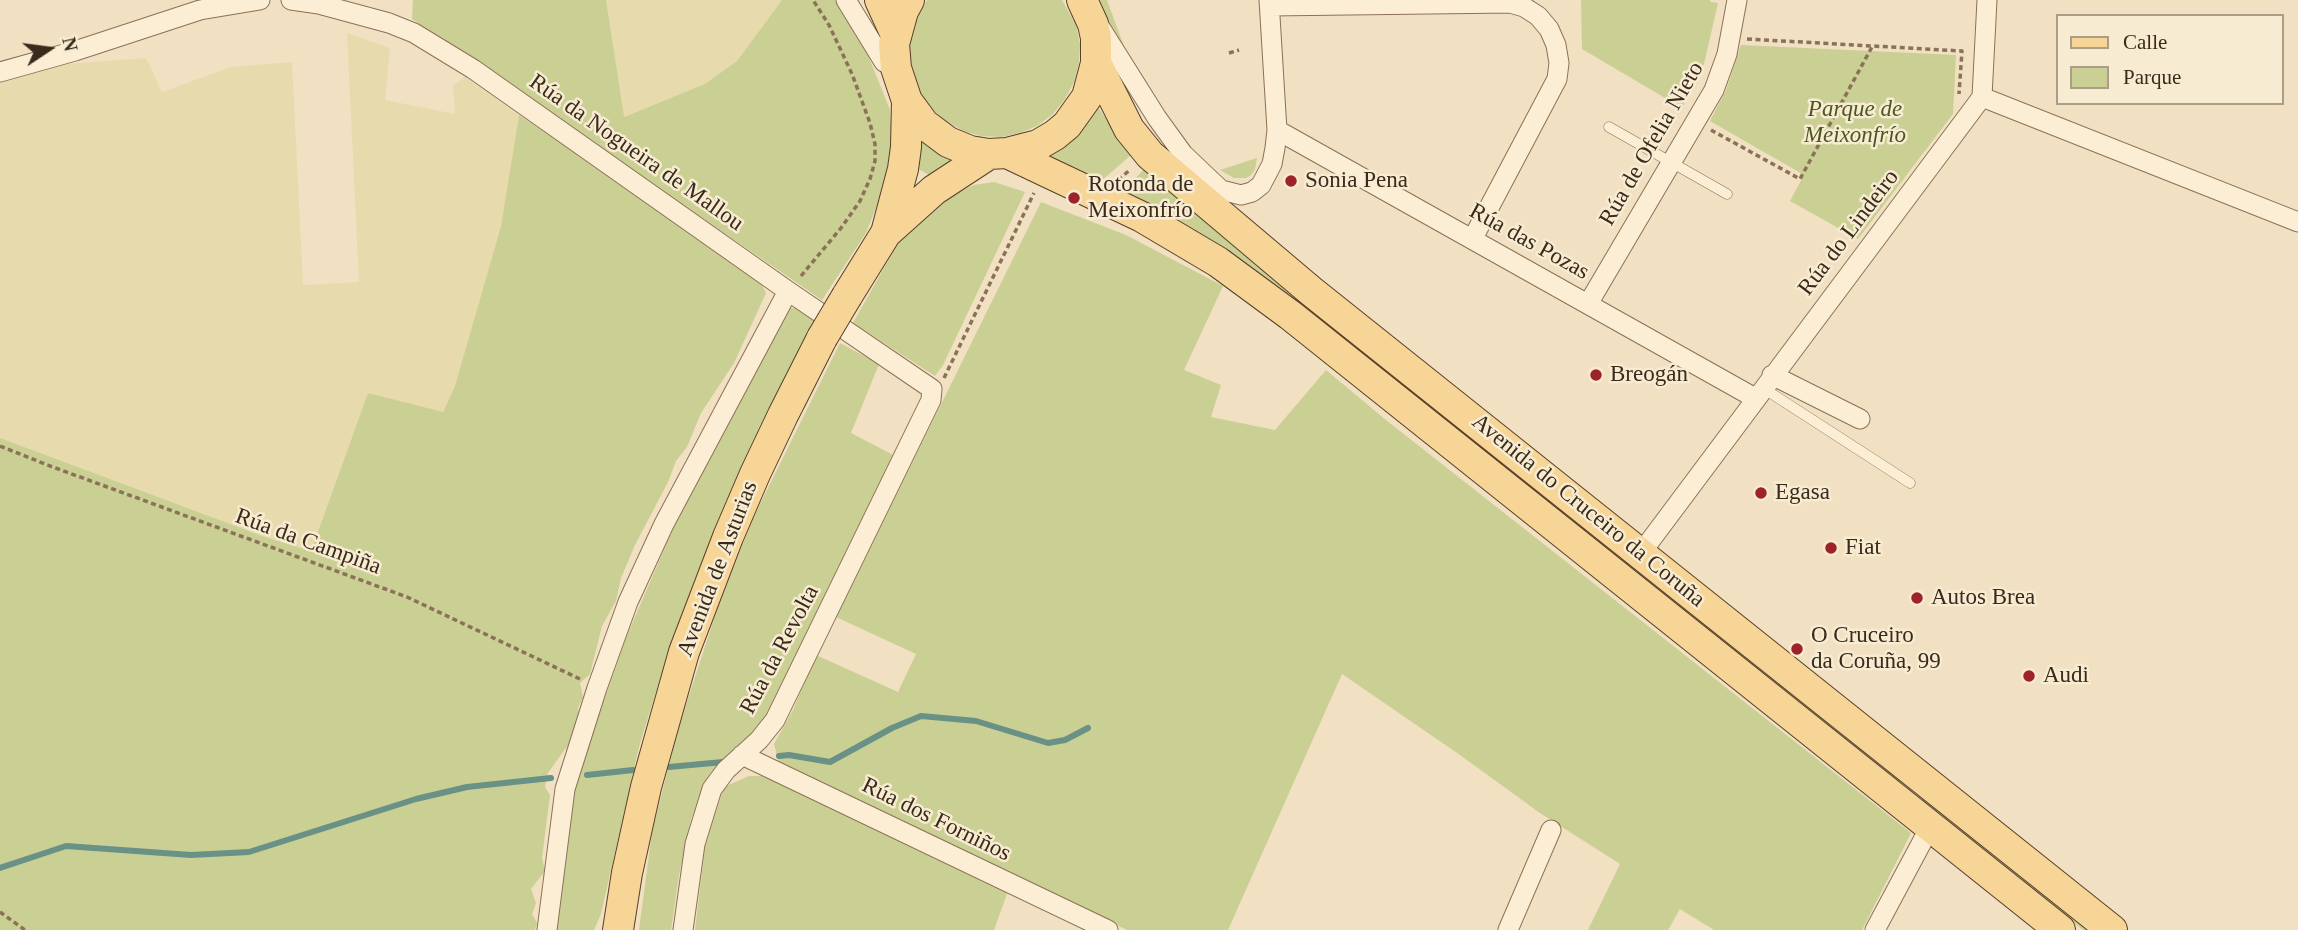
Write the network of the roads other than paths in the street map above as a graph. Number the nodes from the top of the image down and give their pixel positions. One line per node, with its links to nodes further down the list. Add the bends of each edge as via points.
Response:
1 (260, 0): 13 (street, via 200,10)
2 (291, 0): 24 (street, Rúa da Nogueira de Mallou, via 363,15 414,33)
3 (846, 0): 12 (street, via 884,62)
4 (880, 0): 10 (main road)
5 (909, 0): 10 (main road)
6 (1737, 0): 19 (street, Rúa de Ofelia Nieto, via 1719,80)
7 (1987, 0): 14 (street)
8 (1084, 2): 11 (main road, via 1096,38); 17 (street, via 1172,140 1221,190 1241,195 1261,185 1272,164)
9 (1269, 3): 17 (street); 23 (street, via 1510,3 1538,16 1556,46 1557,79)
10 (896, 35): 12 (main road)
11 (1096, 63): 18 (main road, via 1087,97 1067,125 1038,145); 30 (main road, Avenida do Cruceiro da Coruña, via 1129,128 1150,155 1311,291)
12 (896, 68): 15 (main road)
13 (0, 72)
14 (1982, 97): 21 (street); 26 (street, Rúa do Lindeiro)
15 (907, 101): 18 (main road, Avenida do Cruceiro da Coruña, via 924,124 948,142 970,151); 22 (main road, Avenida de Asturias, via 903,169)
16 (1609, 127): 19 (lane)
17 (1277, 130): 23 (street, Rúa das Pozas)
18 (998, 154): 22 (main road, Avenida de Asturias, via 934,190); 32 (main road, Avenida do Cruceiro da Coruña, via 1142,217 1218,262)
19 (1671, 163): 20 (lane); 25 (street, Rúa de Ofelia Nieto)
20 (1727, 194)
21 (2298, 222)
22 (886, 233): 34 (main road, Avenida de Asturias, bridge, via 822,338 783,415 684,652 646,787)
23 (1473, 238): 25 (street, Rúa das Pozas)
24 (788, 291): 27 (street, Rúa da Nogueira de Mallou); 35 (street, via 664,524 628,602 565,789)
25 (1588, 304): 26 (street, Rúa das Pozas)
26 (1763, 387): 28 (street); 29 (lane); 30 (street, Rúa do Lindeiro)
27 (932, 389): 31 (street, Rúa da Revolta, via 931,400 775,720)
28 (1860, 419)
29 (1910, 483)
30 (1641, 553): 41 (main road, Avenida do Cruceiro da Coruña)
31 (742, 755): 36 (street, Rúa da Revolta, via 712,789 695,844); 37 (street, Rúa dos Forniños)
32 (1930, 827): 39 (street); 40 (main road, Avenida do Cruceiro da Coruña)
33 (1551, 830): 38 (street)
34 (618, 926)
35 (547, 930)
36 (684, 930)
37 (1108, 930)
38 (1508, 930)
39 (1875, 930)
40 (2060, 930)
41 (2112, 930)

